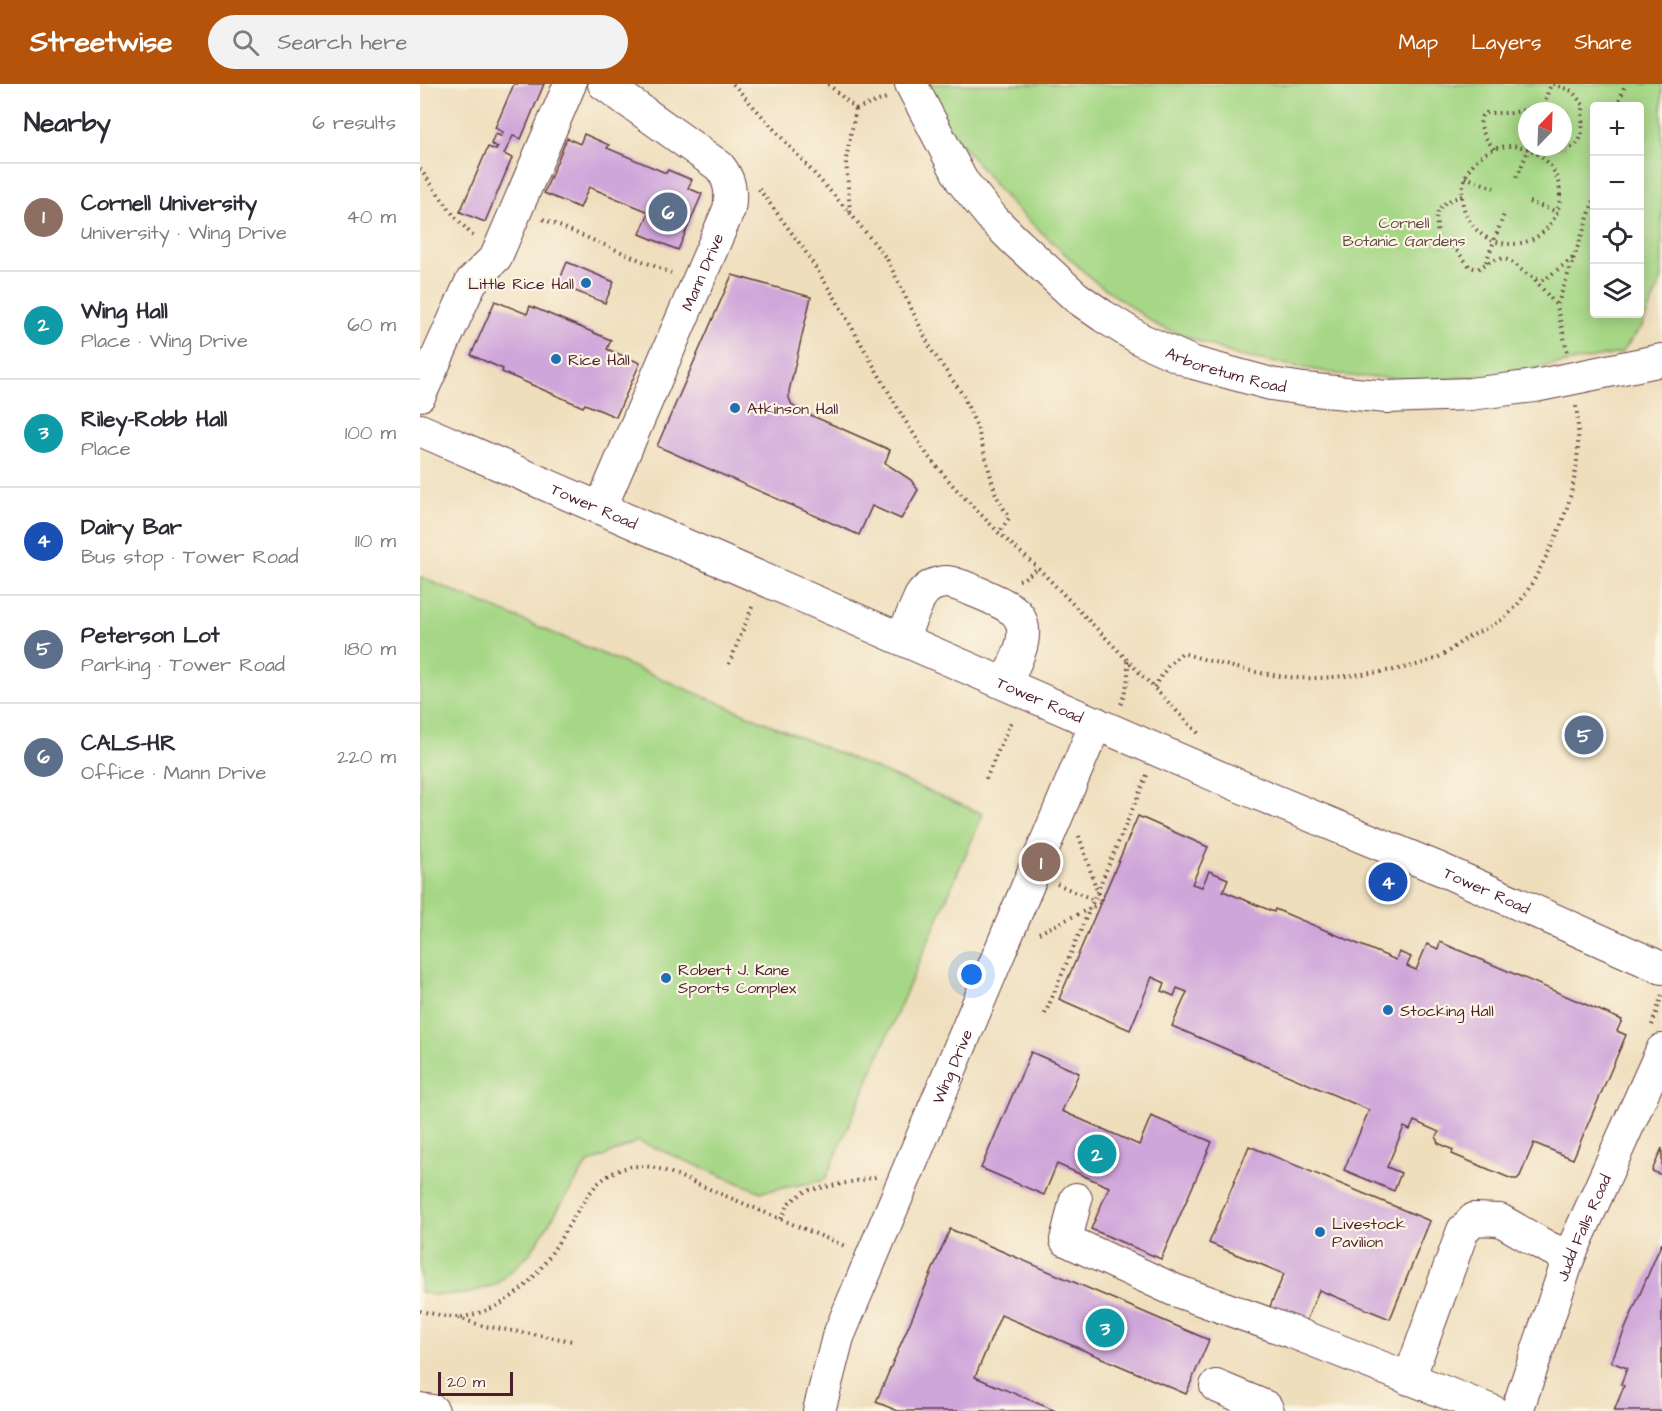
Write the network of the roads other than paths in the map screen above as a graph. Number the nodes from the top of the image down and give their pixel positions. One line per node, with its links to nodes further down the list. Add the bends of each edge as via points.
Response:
1 (570, 84): 5 (street, via 496,257 471,282)
2 (604, 84): 7 (street, Mann Drive, via 709,158 727,175 731,197)
3 (905, 88): 4 (street, Arboretum Road, via 962,181 1013,239 1076,297 1103,316 1142,340 1194,363 1271,384 1387,396 1470,394 1534,386)
4 (1662, 360)
5 (420, 395)
6 (420, 430): 7 (street, Tower Road)
7 (601, 507): 8 (street, Tower Road)
8 (902, 638): 9 (street, Tower Road); 9 (street, via 920,597 938,583 952,583 1005,605 1021,621 1023,637)
9 (1006, 683): 10 (street, Tower Road)
10 (1108, 715): 11 (street, Tower Road, via 1256,793 1440,869); 19 (street, Wing Drive, via 871,1257 838,1337)
11 (1662, 968)
12 (1662, 1050): 14 (street, Judd Falls Road)
13 (1076, 1199): 15 (street, via 1066,1240 1174,1290)
14 (1569, 1257): 15 (street, via 1500,1220 1474,1219 1462,1230); 22 (street, Judd Falls Road)
15 (1409, 1379): 21 (street)
16 (1216, 1386): 20 (street)
17 (420, 1409): 18 (street)
18 (433, 1411)
19 (819, 1411)
20 (1268, 1411)
21 (1492, 1411)
22 (1517, 1411)

